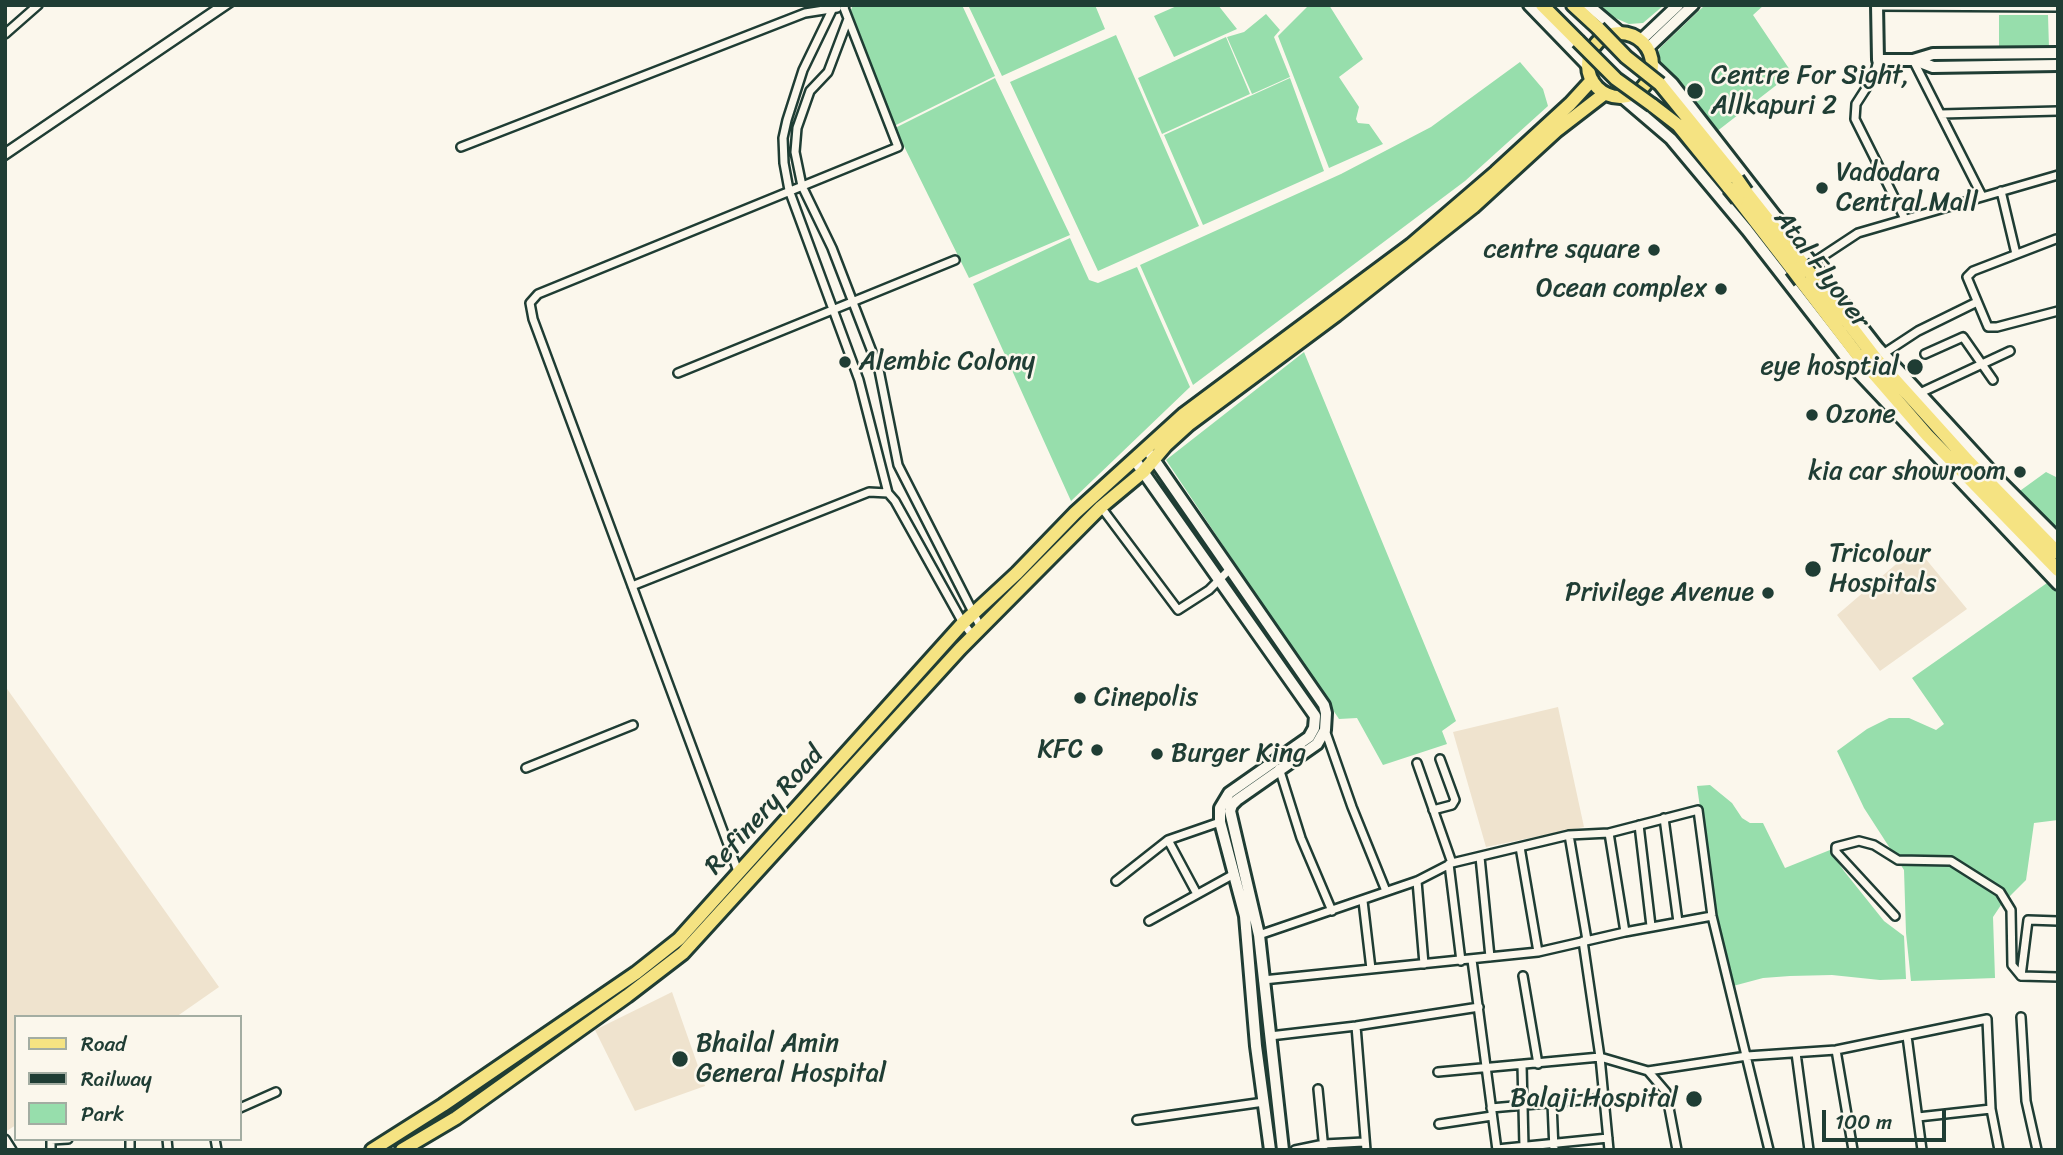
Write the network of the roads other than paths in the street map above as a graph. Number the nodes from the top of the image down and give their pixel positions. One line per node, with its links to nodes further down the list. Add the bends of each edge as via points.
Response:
1 (38, 5): 15 (street)
2 (1529, 5): 22 (street)
3 (1542, 5): 64 (main road, Atal Flyover, bridge, via 1616,79 1678,125 1856,353 1927,435)
4 (1573, 5): 62 (main road, Atal Flyover, bridge, via 1660,84 1876,359)
5 (1588, 5): 14 (street)
6 (1678, 5): 16 (street)
7 (1693, 5): 16 (street)
8 (845, 6): 12 (street); 13 (street)
9 (1877, 6): 10 (street); 18 (street)
10 (1997, 6): 11 (street)
11 (2058, 7)
12 (833, 8): 28 (street, via 805,13); 33 (street, via 803,69 787,120 783,138)
13 (848, 18): 32 (street, via 828,72 810,91 797,128 795,152); 32 (street, via 898,147)
14 (1621, 33): 16 (main road); 22 (main road, via 1601,39)
15 (5, 34)
16 (1644, 44): 20 (main road)
17 (2058, 53): 19 (street, via 1933,54)
18 (1878, 60): 19 (street); 37 (street, via 1874,76 1856,104 1855,119)
19 (1913, 60): 21 (street, via 1933,67); 27 (street)
20 (1652, 64): 25 (main road, via 1650,80 1643,89); 31 (street)
21 (2058, 65)
22 (1588, 66): 23 (main road)
23 (1592, 80): 24 (main road); 30 (main road)
24 (1604, 94): 25 (main road); 30 (main road)
25 (1623, 98): 36 (street, via 1671,139)
26 (2058, 111): 27 (street)
27 (1941, 114): 35 (street)
28 (461, 148)
29 (2058, 175): 34 (street)
30 (1500, 176): 42 (main road)
31 (1748, 178): 36 (street); 41 (street)
32 (802, 186): 33 (street); 44 (street)
33 (789, 190): 46 (street); 67 (street, via 538,294 530,303)
34 (2001, 191): 35 (street); 39 (street)
35 (1982, 196): 37 (street)
36 (1726, 204): 43 (street)
37 (1905, 219): 41 (street, via 1858,233)
38 (2056, 239): 39 (street)
39 (2016, 254): 45 (street, via 1969,273)
40 (955, 260): 44 (street)
41 (1812, 263): 43 (street); 49 (street)
42 (1382, 273): 55 (main road, Refinery Road, via 1184,414); 56 (main road, Refinery Road, via 1188,425)
43 (1788, 282): 66 (street, via 1855,369)
44 (852, 300): 46 (street); 68 (street, via 879,370 898,465)
45 (1976, 302): 47 (street, via 1991,327); 49 (street)
46 (833, 309): 52 (street); 59 (street, via 859,380)
47 (2058, 311)
48 (2010, 351): 51 (street)
49 (1883, 354): 54 (street)
50 (1925, 354): 51 (street, via 1963,337)
51 (1981, 363): 53 (street); 54 (street)
52 (678, 373)
53 (1993, 380)
54 (1920, 393): 61 (street)
55 (1146, 447): 56 (street); 57 (main road, Refinery Road)
56 (1156, 457): 58 (main road, Refinery Road); 63 (street)
57 (1134, 459): 58 (street); 68 (main road, Refinery Road)
58 (1143, 472): 60 (main road, Refinery Road); 65 (street)
59 (888, 493): 67 (street, via 869,492); 68 (street)
60 (1101, 507): 65 (street, via 1178,610); 69 (main road, Refinery Road)
61 (2058, 538)
62 (2058, 553)
63 (1230, 569): 65 (street); 71 (street, via 1324,705)
64 (2058, 570)
65 (1221, 579): 73 (street, via 1315,716 1309,737)
66 (2058, 584)
67 (632, 586): 87 (street)
68 (968, 618): 69 (street); 69 (street); 87 (main road, Refinery Road)
69 (977, 632): 87 (main road, Refinery Road)
70 (633, 725): 75 (street)
71 (1325, 730): 76 (street, via 1317,744); 91 (street)
72 (1440, 758): 77 (street, via 1455,800)
73 (1275, 761): 76 (street); 79 (street, via 1225,797)
74 (1417, 762): 77 (street)
75 (526, 768)
76 (1281, 771): 94 (street, via 1301,838); 102 (street, via 1237,800 1230,811)
77 (1433, 810): 86 (street)
78 (1664, 818): 80 (street); 95 (street, via 1698,810); 99 (street)
79 (1220, 822): 83 (street); 88 (street)
80 (1639, 825): 81 (street); 100 (street)
81 (1609, 833): 82 (street); 101 (street)
82 (1569, 835): 84 (street); 103 (street)
83 (1168, 840): 89 (street); 92 (street)
84 (1520, 847): 85 (street); 104 (street)
85 (1480, 857): 86 (street); 105 (street)
86 (1450, 864): 90 (street); 107 (street)
87 (747, 872): 147 (main road, Refinery Road, via 644,968); 148 (main road, Refinery Road, via 700,936 671,964 456,1118)
88 (1234, 874): 92 (street); 131 (street, via 1245,916)
89 (1116, 881)
90 (1417, 881): 91 (street); 108 (street)
91 (1386, 891): 93 (street)
92 (1197, 894): 97 (street)
93 (1363, 901): 94 (street); 109 (street)
94 (1332, 911): 102 (street)
95 (1712, 916): 99 (street); 121 (street)
96 (1895, 916): 111 (street, via 1836,852 1836,846 1859,841 1898,860 1951,861 2000,892 2011,910 2012,965)
97 (1149, 921)
98 (2058, 921): 111 (street, via 2028,920)
99 (1678, 922): 100 (street)
100 (1651, 926): 101 (street)
101 (1625, 932): 103 (street)
102 (1259, 935): 113 (street)
103 (1585, 941): 104 (street); 122 (street)
104 (1538, 952): 105 (street)
105 (1490, 957): 106 (street)
106 (1472, 960): 107 (street); 114 (street)
107 (1461, 961): 108 (street)
108 (1424, 964): 109 (street)
109 (1371, 970): 113 (street)
110 (1522, 976): 123 (street)
111 (2021, 976): 112 (street)
112 (2058, 977)
113 (1263, 980): 117 (street)
114 (1479, 1007): 116 (street); 125 (street)
115 (2021, 1017): 160 (street, via 2026,1101)
116 (1356, 1026): 117 (street); 142 (street)
117 (1270, 1036): 150 (street)
118 (1907, 1036): 119 (street); 135 (street, via 1987,1019); 137 (street)
119 (1836, 1050): 120 (street); 157 (street)
120 (1796, 1053): 121 (street); 156 (street)
121 (1747, 1056): 126 (street); 155 (street)
122 (1600, 1057): 123 (street); 126 (street); 130 (street)
123 (1538, 1063): 124 (street)
124 (1522, 1065): 125 (street); 133 (street)
125 (1486, 1067): 127 (street); 136 (street)
126 (1648, 1071): 154 (street, via 1666,1092)
127 (1438, 1072)
128 (1318, 1089): 143 (street)
129 (276, 1092): 134 (street)
130 (1604, 1098): 132 (street); 140 (street)
131 (1264, 1102): 138 (street); 149 (street)
132 (1552, 1103): 133 (street); 145 (street)
133 (1523, 1105): 136 (street); 144 (street)
134 (242, 1107)
135 (1991, 1109): 137 (street); 159 (street)
136 (1492, 1112): 139 (street); 152 (street)
137 (1917, 1117): 158 (street)
138 (1137, 1120)
139 (1439, 1124)
140 (1608, 1138): 145 (street); 153 (street)
141 (5, 1139): 146 (street)
142 (1365, 1146): 143 (street)
143 (1324, 1147): 151 (street)
144 (1524, 1147): 145 (street); 152 (street)
145 (1554, 1147)
146 (12, 1150)
147 (372, 1150)
148 (402, 1150)
149 (1270, 1150)
150 (1283, 1150)
151 (1295, 1150)
152 (1497, 1150)
153 (1609, 1150)
154 (1677, 1150)
155 (1769, 1150)
156 (1809, 1150)
157 (1853, 1150)
158 (1922, 1150)
159 (1999, 1150)
160 (2037, 1150)

